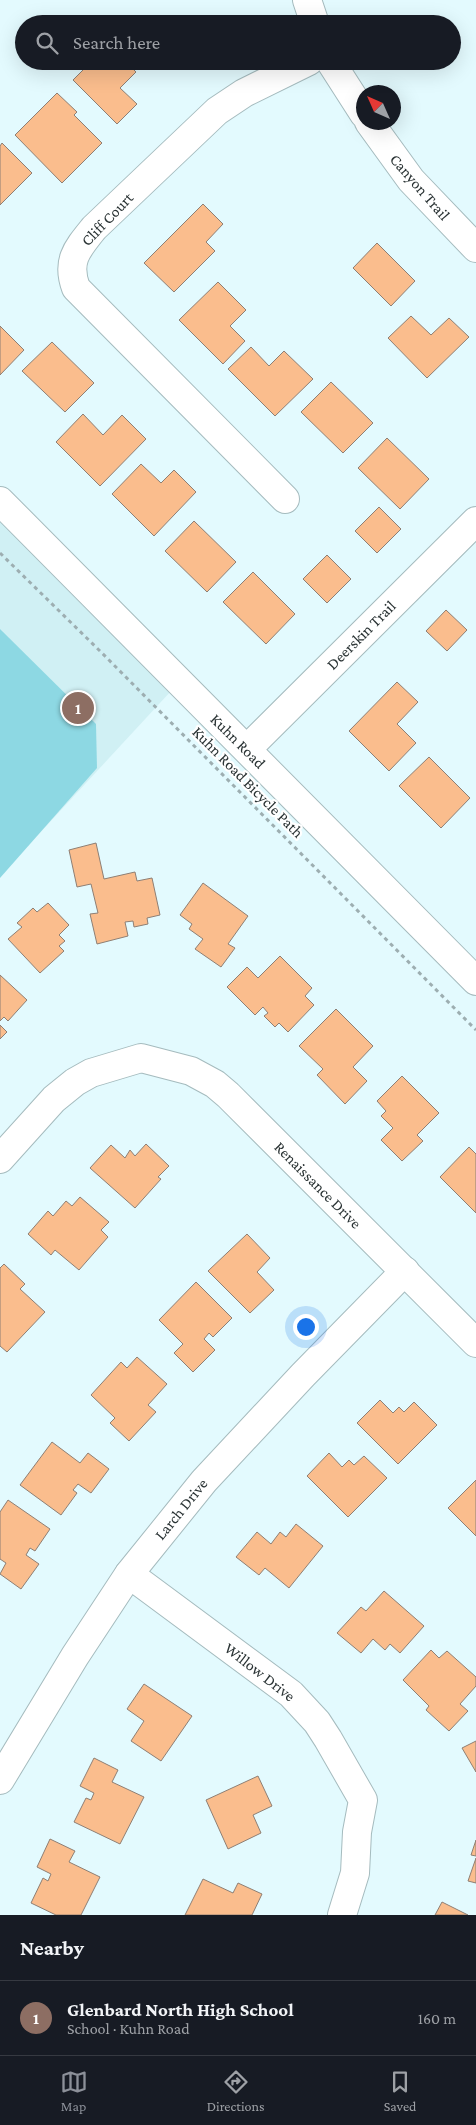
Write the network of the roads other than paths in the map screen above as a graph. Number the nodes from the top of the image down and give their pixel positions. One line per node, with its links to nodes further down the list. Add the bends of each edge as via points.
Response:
1 (307, 0): 2 (street)
2 (312, 15)
3 (291, 70): 8 (street, Cliff Court, via 217,110 94,228 60,266 81,294)
4 (336, 70): 5 (street)
5 (356, 102)
6 (375, 130): 7 (street, Canyon Trail, via 411,180)
7 (476, 248)
8 (285, 499)
9 (0, 501): 11 (street, Kuhn Road)
10 (476, 521): 11 (street, Deerskin Trail)
11 (246, 749): 12 (street, Kuhn Road)
12 (476, 981)
13 (0, 1159): 14 (street, Renaissance Drive, via 54,1099 92,1073 141,1058 191,1071 215,1084)
14 (405, 1271): 15 (street, Renaissance Drive); 16 (street, Larch Drive, via 210,1474)
15 (476, 1343)
16 (129, 1574): 17 (street, Larch Drive); 18 (street, Willow Drive, via 292,1694 328,1739 363,1800 355,1873)
17 (0, 1780)
18 (342, 1915)

